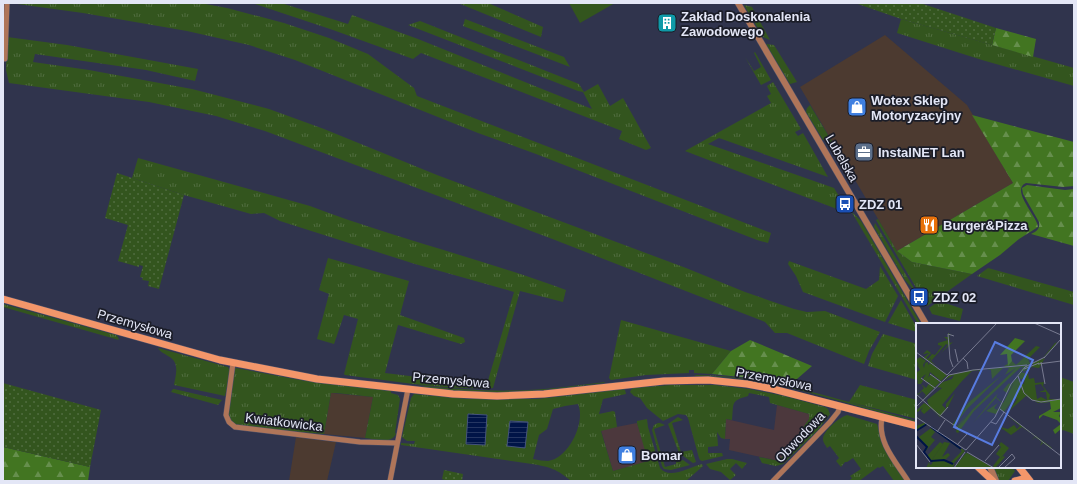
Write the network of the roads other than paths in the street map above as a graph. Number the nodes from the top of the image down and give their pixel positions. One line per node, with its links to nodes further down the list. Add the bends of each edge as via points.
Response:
1 (7, 3): 3 (street)
2 (738, 3): 5 (street, Lubelska)
3 (5, 59)
4 (3, 299): 6 (main road, Przemysłowa)
5 (925, 323)
6 (233, 363): 7 (main road, Przemysłowa, via 317,379); 11 (street, Kwiatkowicka, via 226,415 235,427 360,442)
7 (408, 389): 8 (main road, Przemysłowa, via 472,395 534,395 656,381 708,380 773,389); 11 (street)
8 (840, 406): 9 (main road, Przemysłowa); 16 (street, Obwodowa, via 830,422)
9 (882, 418): 10 (main road, Przemysłowa); 17 (street, via 883,440)
10 (916, 428)
11 (397, 443): 15 (street)
12 (979, 468): 18 (main road)
13 (990, 468): 19 (street)
14 (1020, 468): 21 (main road)
15 (390, 481)
16 (773, 481)
17 (908, 481)
18 (993, 481)
19 (996, 481)
20 (1015, 481): 21 (main road)
21 (1029, 481)

